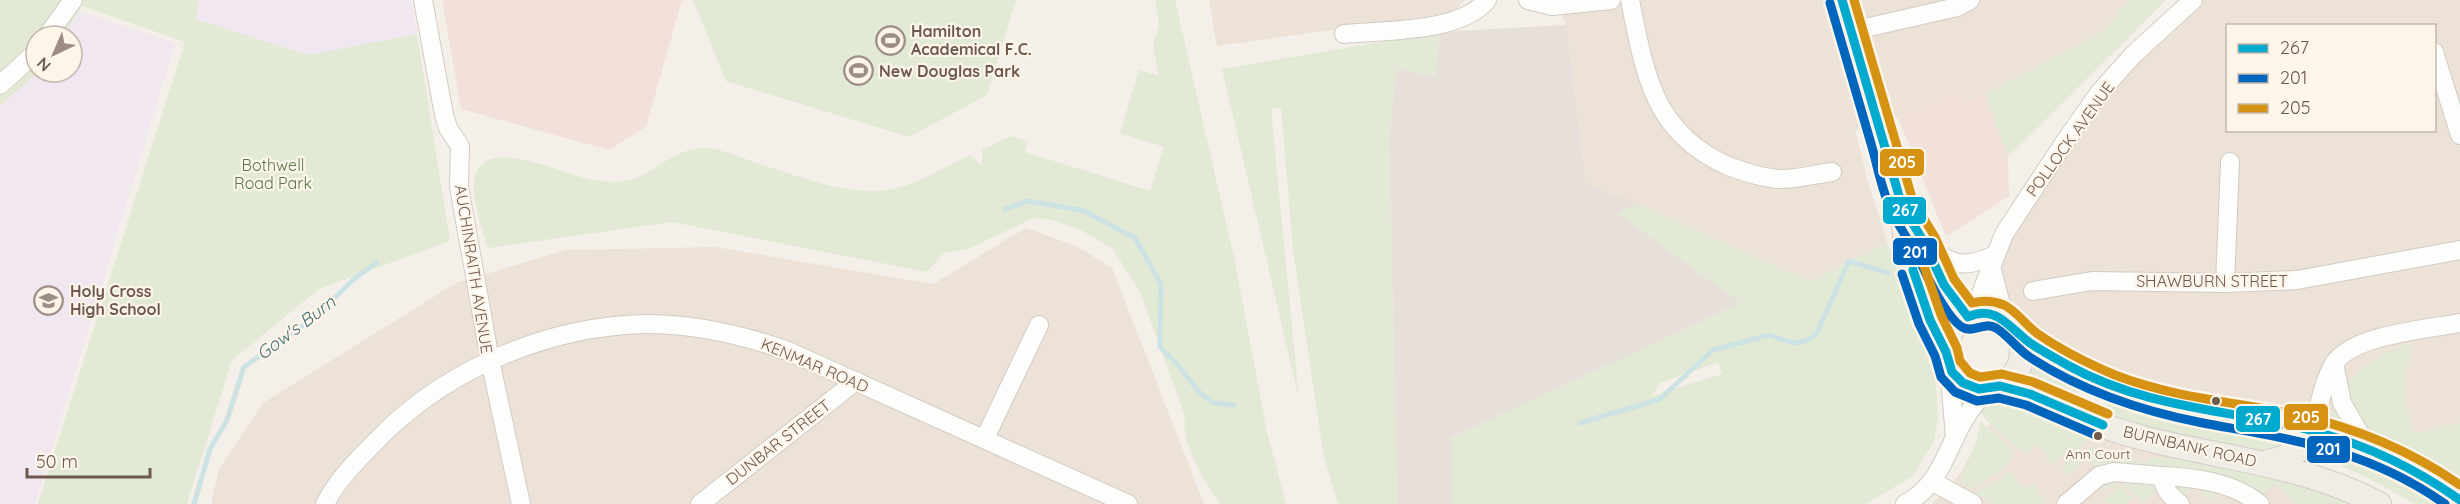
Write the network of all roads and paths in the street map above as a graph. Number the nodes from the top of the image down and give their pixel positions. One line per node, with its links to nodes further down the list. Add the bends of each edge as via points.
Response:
1 (73, 0): 10 (street)
2 (423, 0): 30 (street, AUCHINRAITH AVENUE, via 444,115 460,146 459,187)
3 (1488, 0): 12 (street, via 1472,14 1444,25)
4 (1528, 0): 5 (street, via 1552,6)
5 (1611, 0)
6 (1630, 0): 18 (street, via 1652,89 1687,141 1737,170 1764,177 1782,179)
7 (1842, 0): 11 (main road)
8 (1970, 0): 11 (street, via 1957,7)
9 (2193, 0): 22 (street, POLLOCK AVENUE, via 2133,55 2099,93 2004,234)
10 (56, 24)
11 (1852, 31): 19 (main road)
12 (1344, 34)
13 (2436, 58): 16 (street)
14 (24, 63): 15 (street)
15 (0, 85)
16 (2460, 135)
17 (2230, 162): 23 (street)
18 (1832, 171)
19 (1902, 206): 20 (main road); 29 (main road, via 1914,275)
20 (1924, 242): 22 (street, via 1957,264); 25 (main road, via 1944,285)
21 (2460, 250): 23 (street, SHAWBURN STREET, via 2297,280)
22 (1993, 260): 25 (street, POLLOCK AVENUE); 28 (street)
23 (2224, 283): 24 (street, SHAWBURN STREET, via 2092,281)
24 (2033, 291)
25 (1970, 315): 28 (main road, via 1991,314); 29 (main road, via 1952,331)
26 (2460, 322): 31 (street, via 2352,347)
27 (1039, 325): 35 (street)
28 (2012, 327): 33 (main road, via 2022,348 2021,364 2013,377); 34 (main road, via 2080,373 2135,394)
29 (1947, 358): 33 (main road, via 1963,383); 36 (street)
30 (490, 360): 32 (street, KENMAR ROAD, via 579,332 646,324 756,340); 44 (street, KENMAR ROAD, via 442,386 395,422); 45 (street, AUCHINRAITH AVENUE)
31 (2334, 363): 34 (street); 37 (street, via 2342,403)
32 (856, 381): 35 (street, KENMAR ROAD); 46 (street, DUNBAR STREET)
33 (1994, 388): 36 (street, via 1978,399); 38 (main road, BURNBANK ROAD, via 2030,394 2091,422 2146,438)
34 (2313, 431): 37 (main road); 38 (main road, via 2295,454); 40 (main road, via 2314,450)
35 (985, 438): 43 (street, KENMAR ROAD)
36 (1955, 438): 41 (street)
37 (2368, 448): 42 (main road, via 2414,469)
38 (2264, 463): 40 (main road, BURNBANK ROAD)
39 (2163, 476): 49 (street, via 2114,472 2099,476); 50 (street, via 2167,492); 51 (street, via 2213,481 2236,488)
40 (2328, 481): 52 (main road, BURNBANK ROAD)
41 (1933, 482): 47 (street); 48 (street)
42 (2460, 500)
43 (1121, 502)
44 (325, 504)
45 (521, 504)
46 (702, 504)
47 (1905, 504)
48 (1973, 504)
49 (2066, 504)
50 (2180, 504)
51 (2260, 504)
52 (2379, 504)

